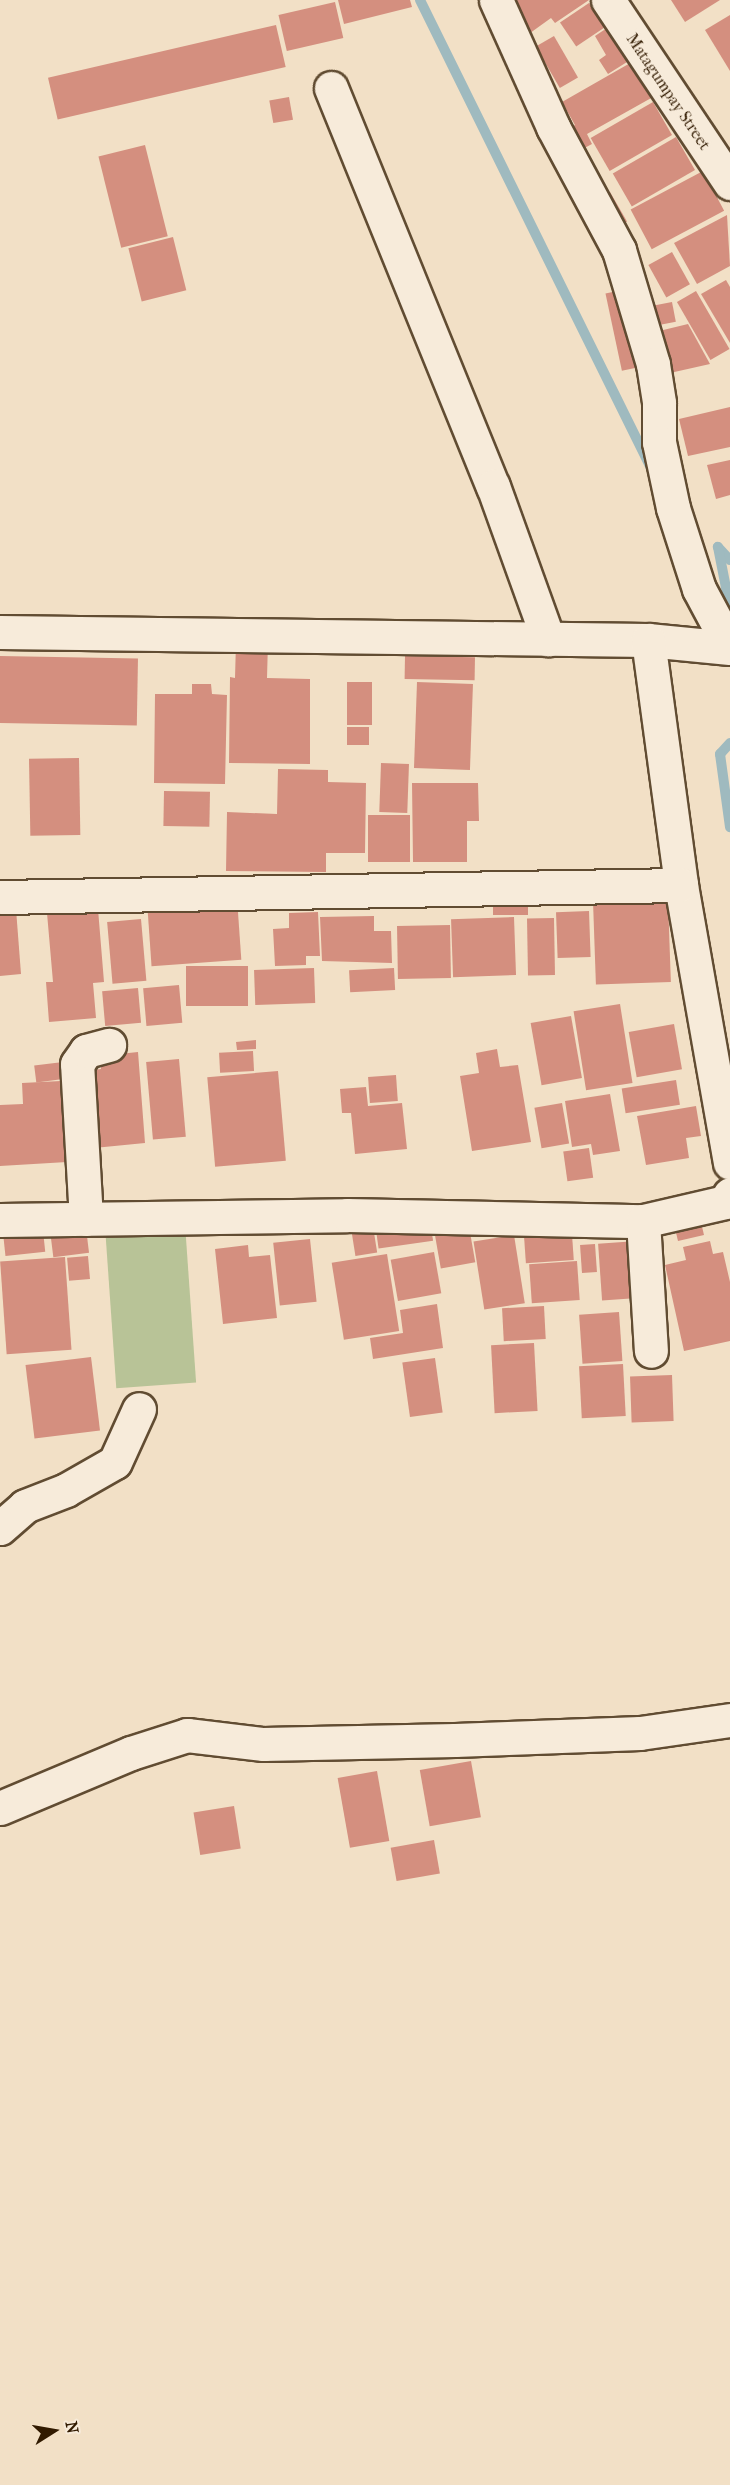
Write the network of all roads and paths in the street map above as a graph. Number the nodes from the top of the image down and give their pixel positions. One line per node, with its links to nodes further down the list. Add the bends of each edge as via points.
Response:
1 (496, 0): 8 (street, via 553,127 619,250 638,302 653,364 659,442 673,508 699,589)
2 (608, 0): 4 (street, Matagumpay Street)
3 (331, 88): 6 (street, via 493,486)
4 (730, 183)
5 (0, 632): 6 (street)
6 (548, 639): 7 (street)
7 (648, 640): 8 (street); 9 (street)
8 (730, 647)
9 (681, 885): 10 (street); 12 (street)
10 (0, 897)
11 (109, 1045): 14 (street, via 86,1051 77,1064)
12 (730, 1163)
13 (730, 1194): 16 (street, via 725,1202)
14 (86, 1219): 15 (street); 16 (street, via 347,1215)
15 (0, 1220)
16 (643, 1221): 17 (street)
17 (651, 1351)
18 (139, 1408): 19 (street, via 115,1462 66,1490 25,1506)
19 (0, 1528)
20 (730, 1720): 21 (street, via 640,1733 467,1740 263,1744 188,1735 131,1753)
21 (0, 1808)

